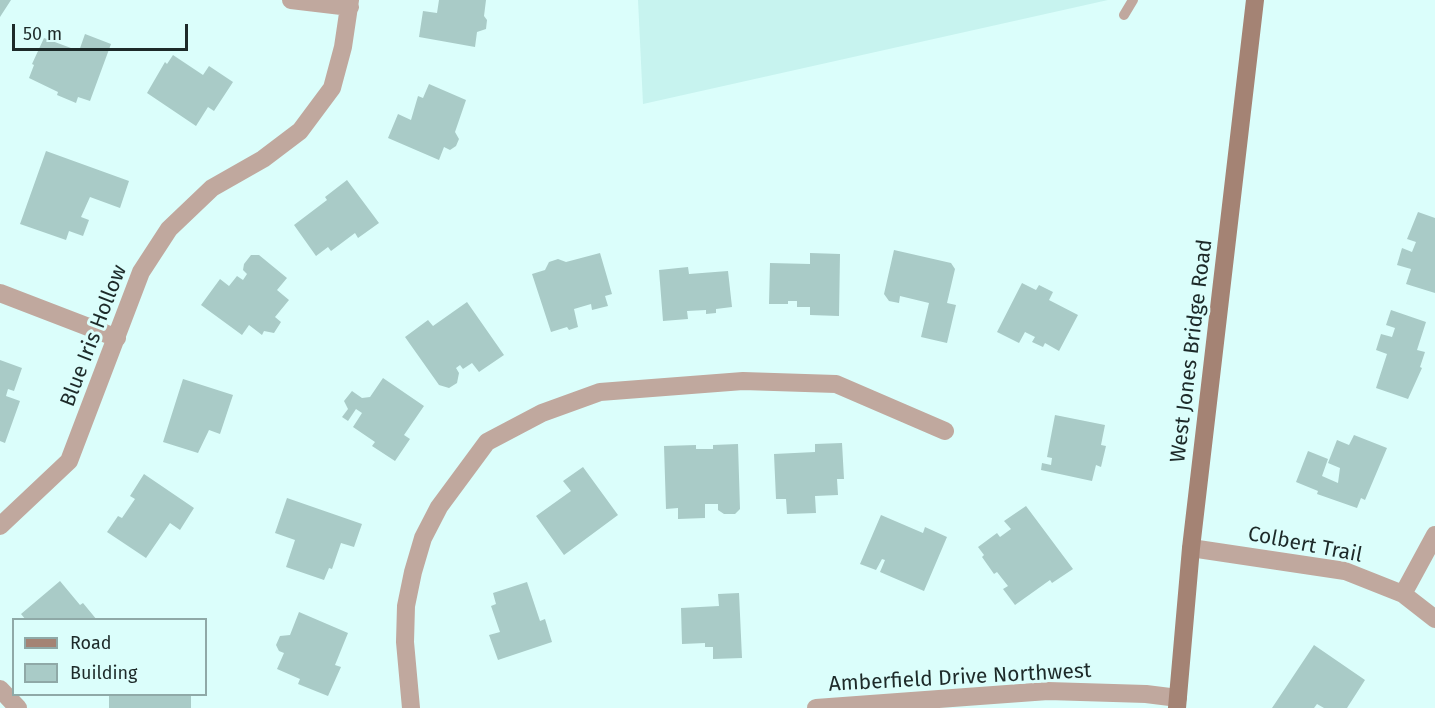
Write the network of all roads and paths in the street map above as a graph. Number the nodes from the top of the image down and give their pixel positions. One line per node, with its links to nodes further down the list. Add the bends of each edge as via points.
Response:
1 (291, 0): 4 (street)
2 (1133, 0): 5 (lane)
3 (1255, 0): 11 (street, West Jones Bridge Road)
4 (350, 3): 7 (street, Blue Iris Hollow, via 332,88 300,131 263,159 212,188 168,229 141,272)
5 (1124, 15)
6 (0, 293): 7 (street)
7 (117, 338): 9 (street, Blue Iris Hollow, via 69,461)
8 (945, 431): 17 (street, via 836,384 743,381 600,392 542,413 487,442 439,507 423,538 406,606)
9 (0, 526)
10 (1435, 535): 12 (street)
11 (1191, 548): 12 (street, Colbert Trail, via 1345,571); 15 (street, West Jones Bridge Road)
12 (1403, 594): 13 (street, Colbert Trail)
13 (1435, 619)
14 (0, 689): 16 (street)
15 (1177, 703): 18 (street, Amberfield Drive Northwest, via 1146,694 1048,691)
16 (18, 708)
17 (411, 708)
18 (816, 708)

